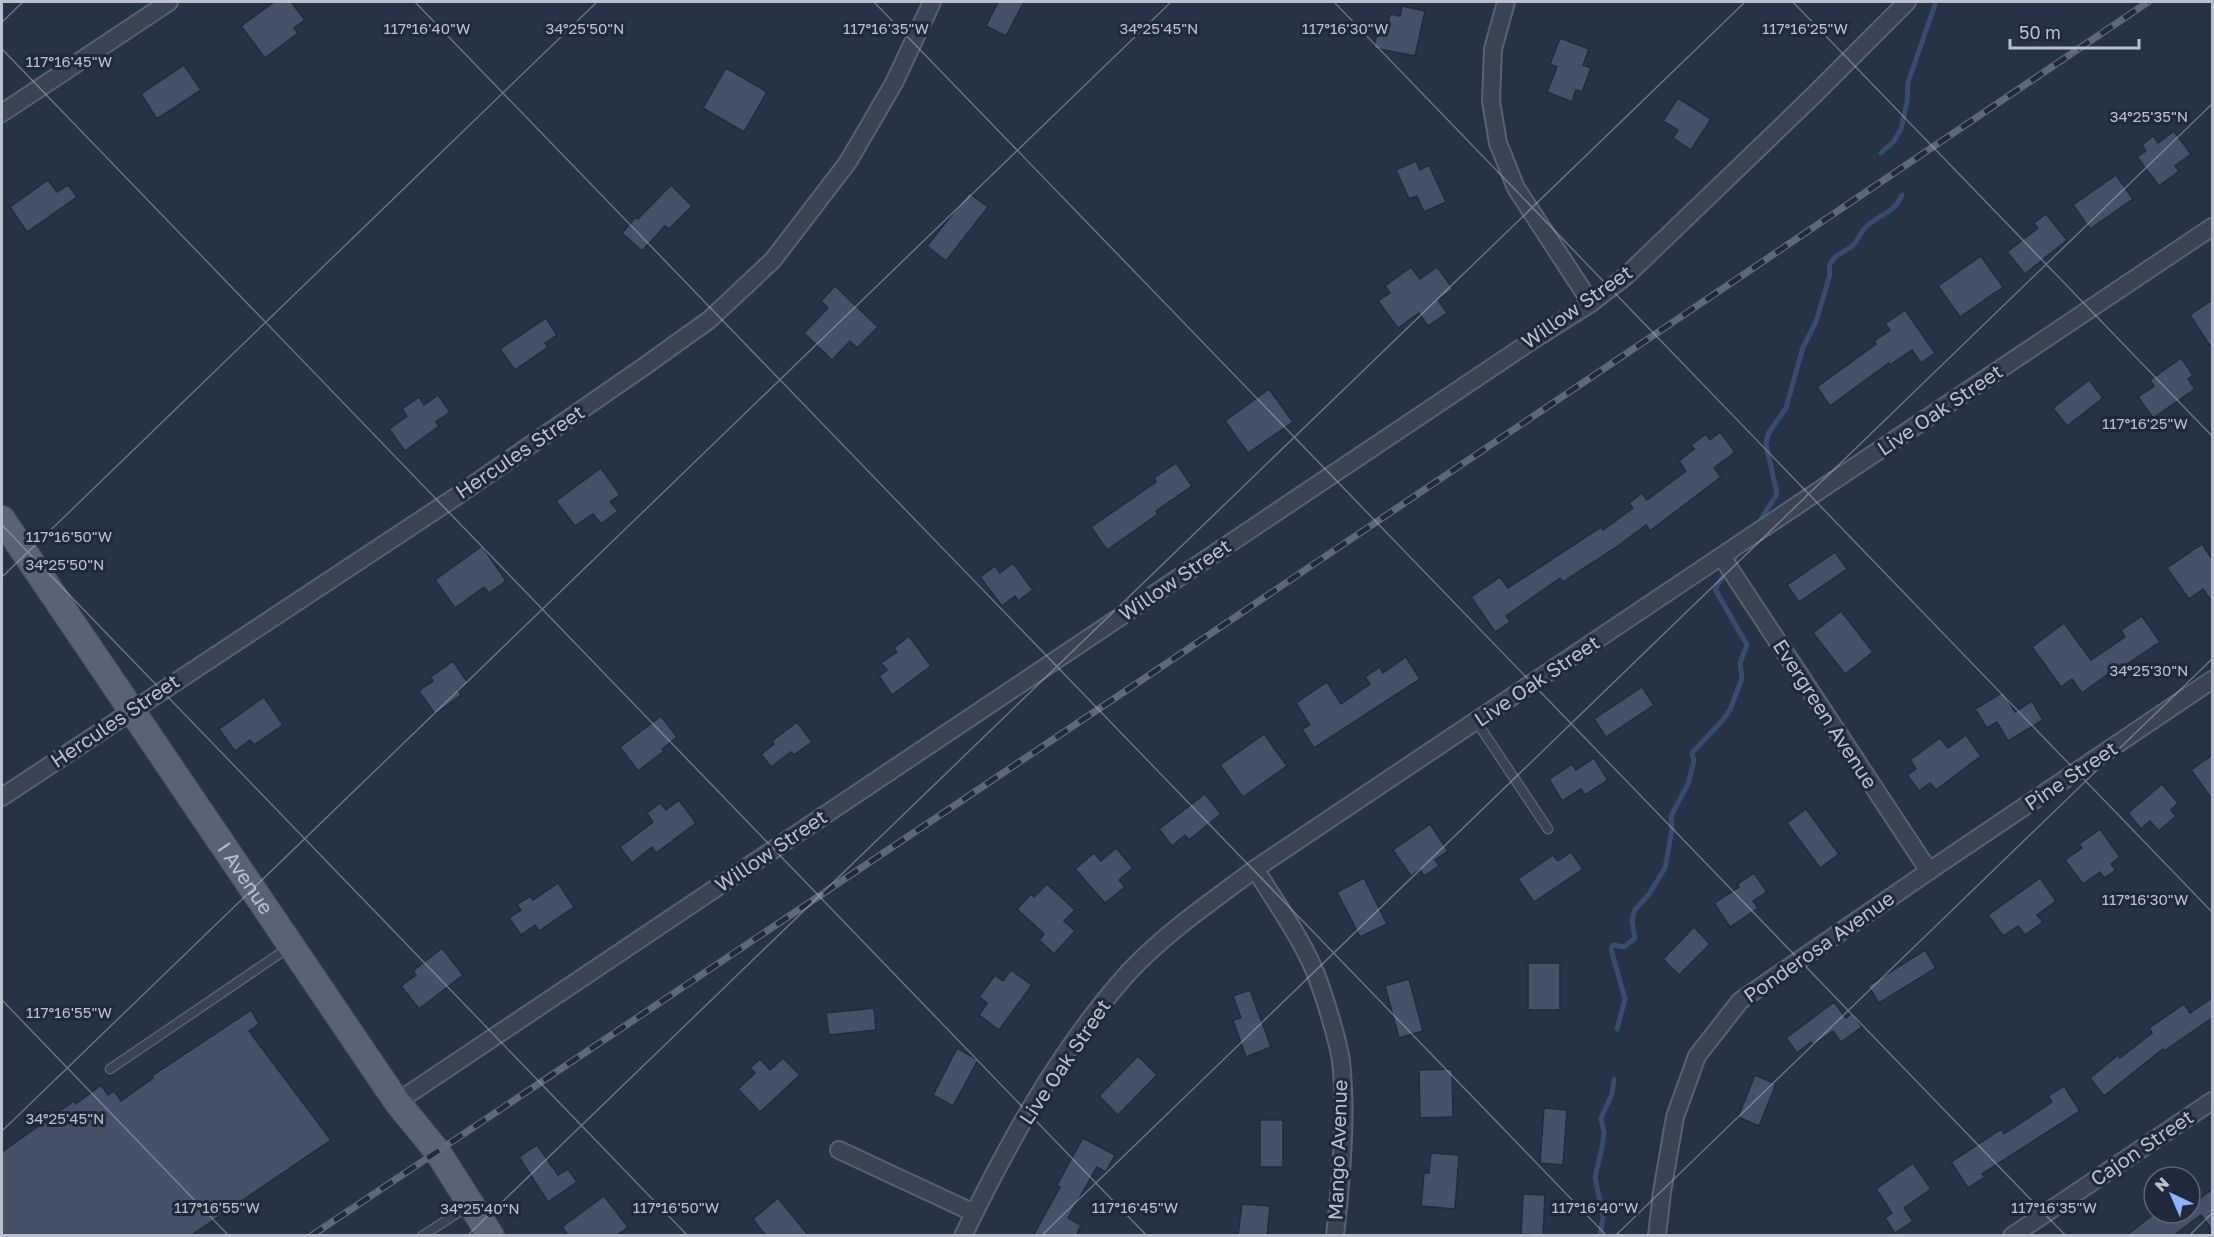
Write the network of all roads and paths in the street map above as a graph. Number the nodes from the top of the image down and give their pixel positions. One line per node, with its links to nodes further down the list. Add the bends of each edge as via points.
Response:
1 (169, 2): 5 (street)
2 (932, 2): 11 (street, Hercules Street, via 894,83 848,162 773,260 709,320 454,498)
3 (1506, 2): 7 (street, via 1492,49 1491,101 1498,143 1516,188)
4 (1906, 2): 7 (street, Willow Street, via 1626,276)
5 (2, 113)
6 (2212, 227): 9 (street, Live Oak Street)
7 (1591, 303): 20 (street, Willow Street)
8 (2, 519): 11 (main road, I Avenue)
9 (1722, 557): 12 (street, Live Oak Street); 16 (street, Evergreen Avenue)
10 (2212, 680): 16 (street, Pine Street)
11 (130, 710): 13 (street, Hercules Street); 17 (main road, I Avenue)
12 (1476, 721): 14 (lane); 15 (street, Live Oak Street)
13 (2, 797)
14 (1548, 829)
15 (1255, 869): 23 (street, Live Oak Street, via 1181,924 1129,972 1085,1024 1038,1095); 27 (street, Mango Avenue, via 1320,984 1341,1060 1343,1128)
16 (1929, 871): 28 (street, Ponderosa Avenue, via 1740,1001 1697,1056 1675,1117)
17 (291, 946): 18 (lane); 20 (main road, I Avenue)
18 (110, 1069)
19 (2212, 1101): 29 (street, Cajon Street)
20 (397, 1102): 22 (main road, I Avenue, via 437,1151)
21 (839, 1150): 23 (street)
22 (471, 1204): 24 (lane); 25 (main road, I Avenue)
23 (974, 1213): 26 (street, Live Oak Street)
24 (422, 1236)
25 (491, 1236)
26 (963, 1236)
27 (1335, 1236)
28 (1657, 1236)
29 (2012, 1236)

